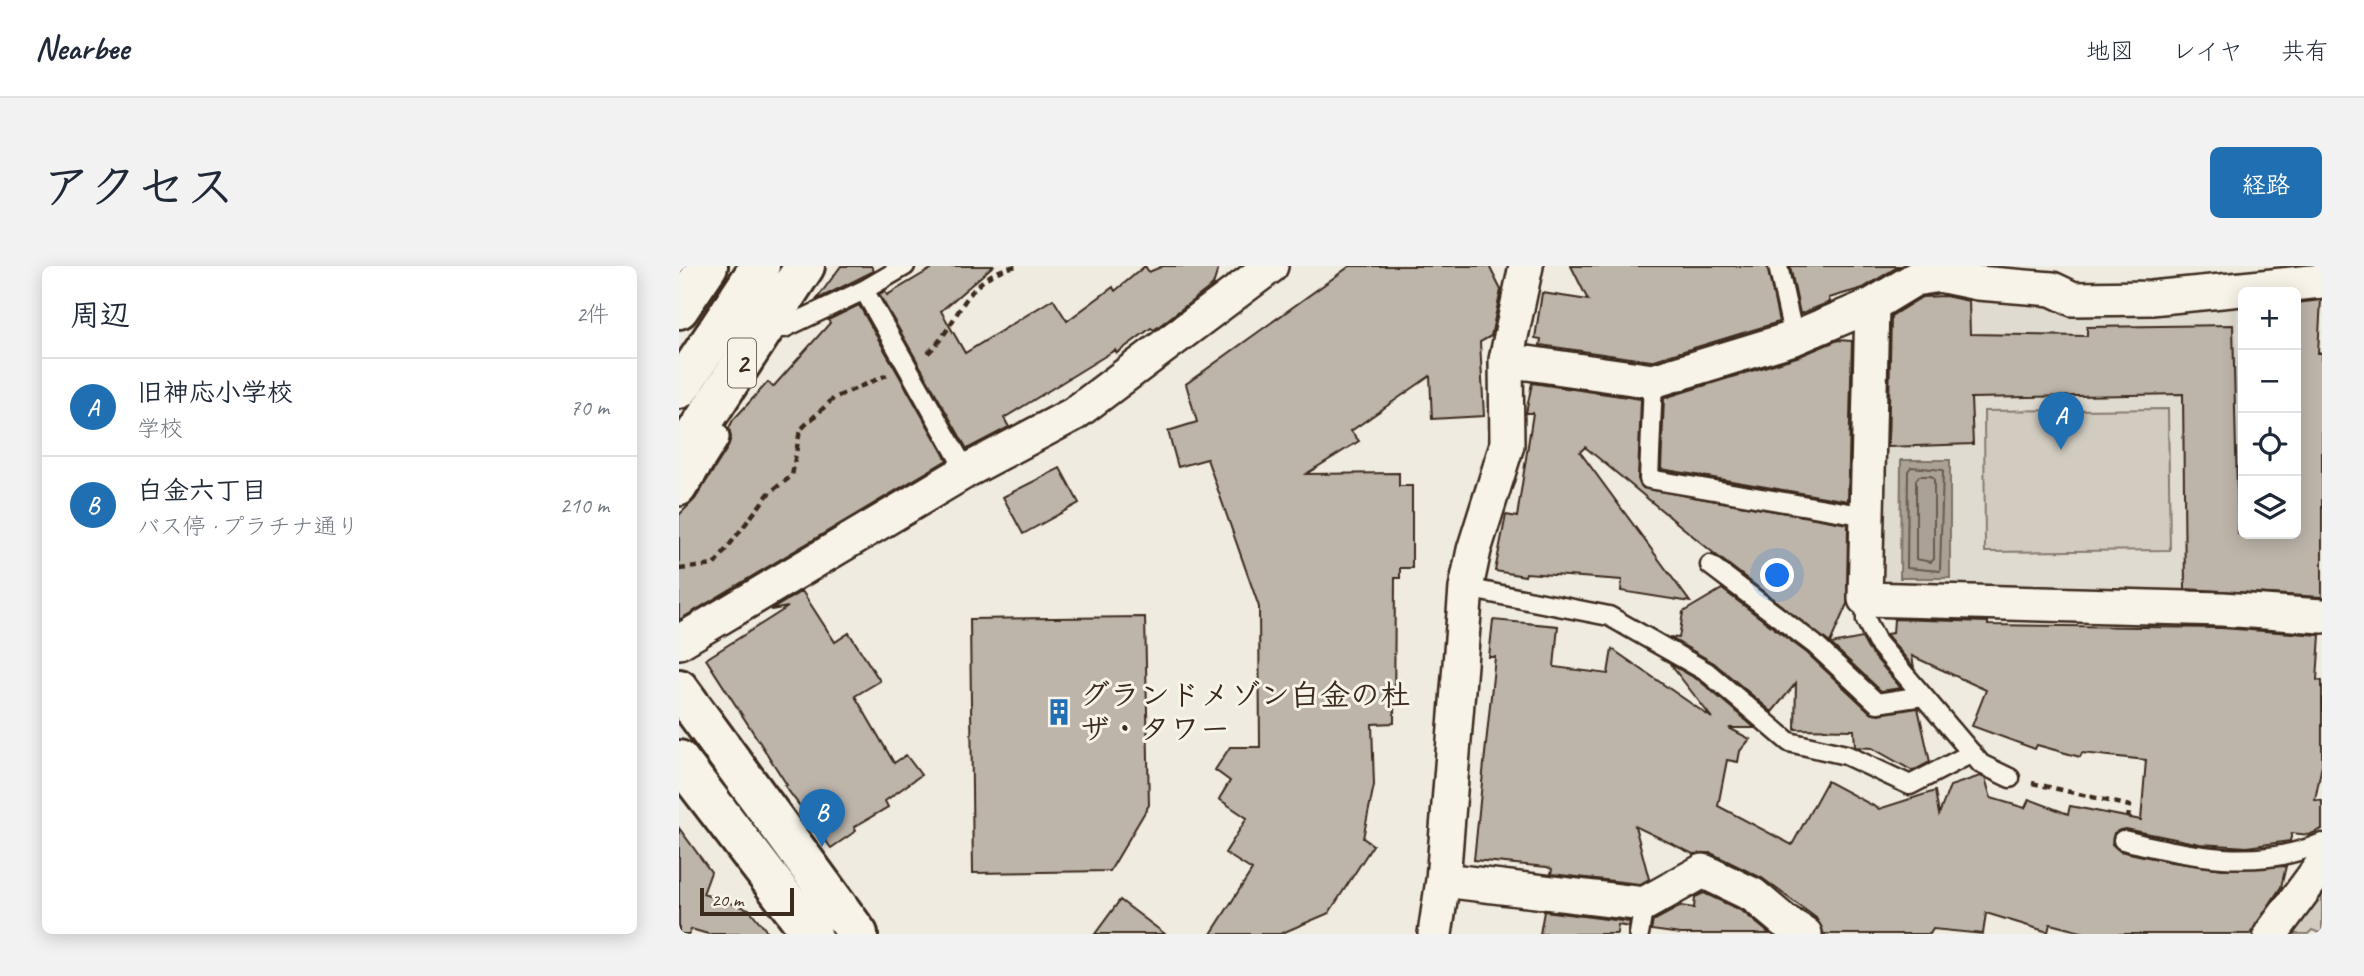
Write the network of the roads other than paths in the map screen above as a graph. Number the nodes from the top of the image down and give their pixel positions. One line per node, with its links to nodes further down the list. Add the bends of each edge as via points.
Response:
1 (708, 266): 12 (main road)
2 (760, 266): 17 (main road, 2)
3 (805, 266): 18 (main road, 2)
4 (826, 266): 13 (street)
5 (905, 266): 10 (lane)
6 (1271, 266): 19 (street, via 1074,414)
7 (1526, 266): 15 (street)
8 (1778, 266): 14 (lane)
9 (2322, 281): 11 (street, via 2151,298 2073,299 2052,289 1939,275 1915,278)
10 (865, 290): 13 (lane); 19 (lane)
11 (1872, 305): 14 (street); 21 (street)
12 (679, 309)
13 (785, 328): 20 (street)
14 (1794, 338): 16 (street)
15 (1506, 360): 16 (street); 23 (street, via 1507,445)
16 (1653, 381): 21 (lane, via 1649,479)
17 (679, 389)
18 (679, 459)
19 (965, 471): 26 (street)
20 (679, 489)
21 (1867, 516): 24 (street)
22 (1710, 565): 28 (lane, via 1814,644 1877,703)
23 (1466, 588): 29 (lane, via 1609,616 1707,672 1789,742 1846,755 1910,785); 35 (street)
24 (1865, 599): 25 (street); 28 (lane, via 1866,620 1877,642)
25 (2322, 616)
26 (679, 642)
27 (679, 689): 38 (main road)
28 (1923, 696): 29 (lane)
29 (1972, 753): 31 (lane, via 1982,764)
30 (679, 760): 37 (main road)
31 (2010, 778)
32 (2123, 840): 33 (lane, via 2211,859 2278,857)
33 (2322, 843)
34 (2322, 865): 41 (street)
35 (1443, 880): 36 (street); 39 (street)
36 (1641, 919): 40 (street, via 1703,871 1753,895)
37 (812, 934)
38 (858, 934)
39 (1435, 934)
40 (1805, 934)
41 (2271, 934)

